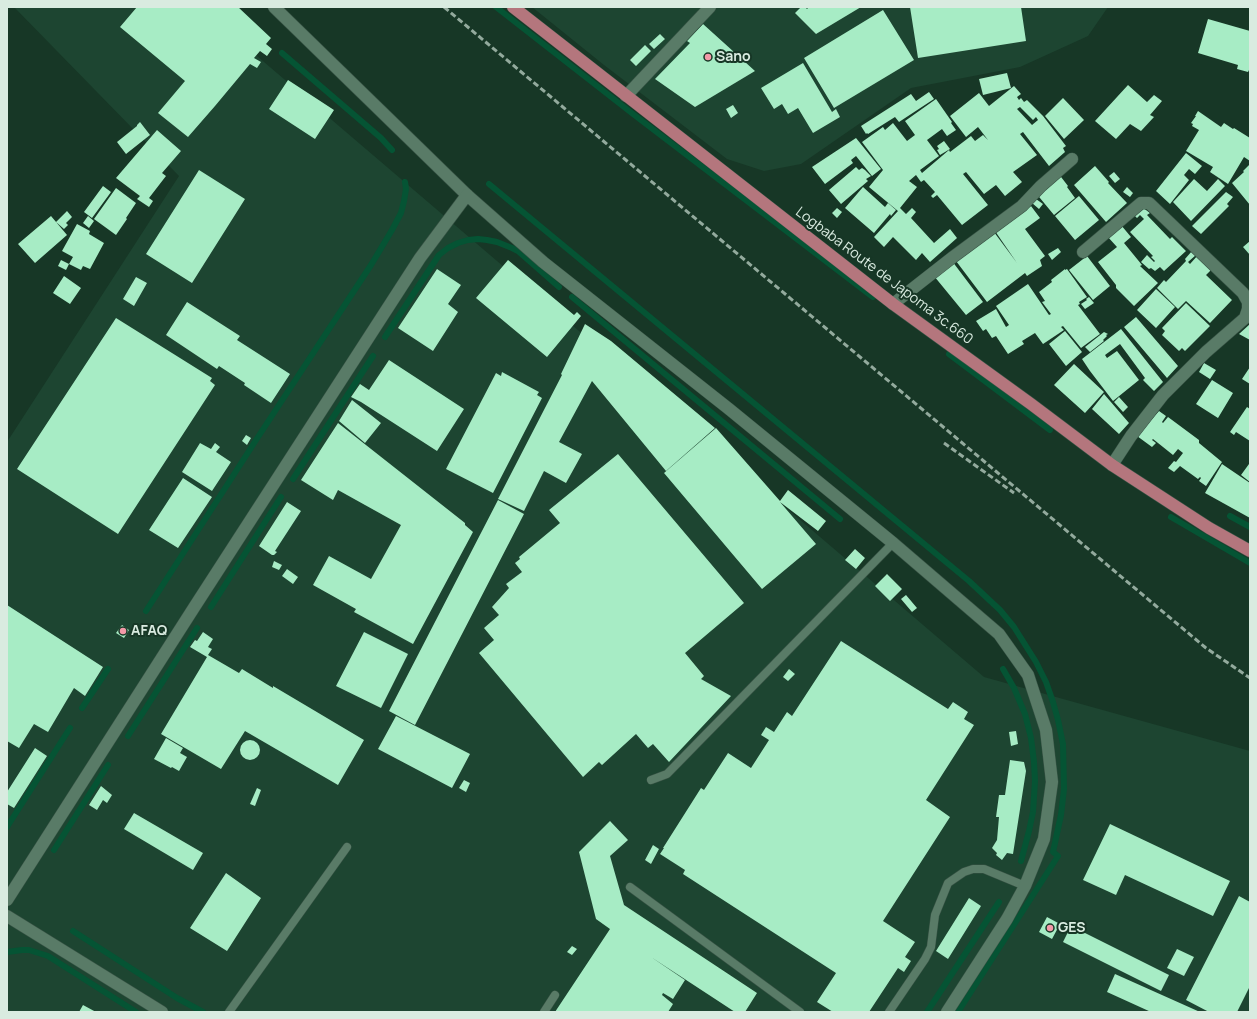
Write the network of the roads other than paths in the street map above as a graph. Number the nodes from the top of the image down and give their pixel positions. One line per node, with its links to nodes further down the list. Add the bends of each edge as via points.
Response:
1 (274, 7): 6 (street)
2 (512, 7): 4 (main road, Logbaba Route de Japoma 3c.660)
3 (710, 7): 4 (street)
4 (626, 96): 8 (main road, Logbaba Route de Japoma 3c.660)
5 (1072, 159): 8 (street, via 1022,206)
6 (467, 195): 10 (street, via 543,262); 16 (street, via 416,264)
7 (1083, 252): 9 (street, via 1141,203 1149,203 1243,293 1248,302 1245,318 1163,395)
8 (894, 304): 9 (main road, Logbaba Route de Japoma 3c.660)
9 (1112, 464): 11 (main road, Logbaba Route de Japoma 3c.660, via 1209,528)
10 (894, 543): 12 (lane, via 667,774); 15 (street, via 1000,634 1028,675 1046,730 1052,782 1044,839)
11 (1250, 551)
12 (651, 780)
13 (347, 847): 20 (lane)
14 (630, 886): 22 (lane)
15 (1026, 886): 23 (lane, via 974,868 948,883 935,915 931,947); 24 (street)
16 (7, 900)
17 (7, 916): 19 (street)
18 (555, 995): 21 (lane)
19 (162, 1012)
20 (229, 1012)
21 (544, 1012)
22 (800, 1012)
23 (889, 1012)
24 (947, 1012)

